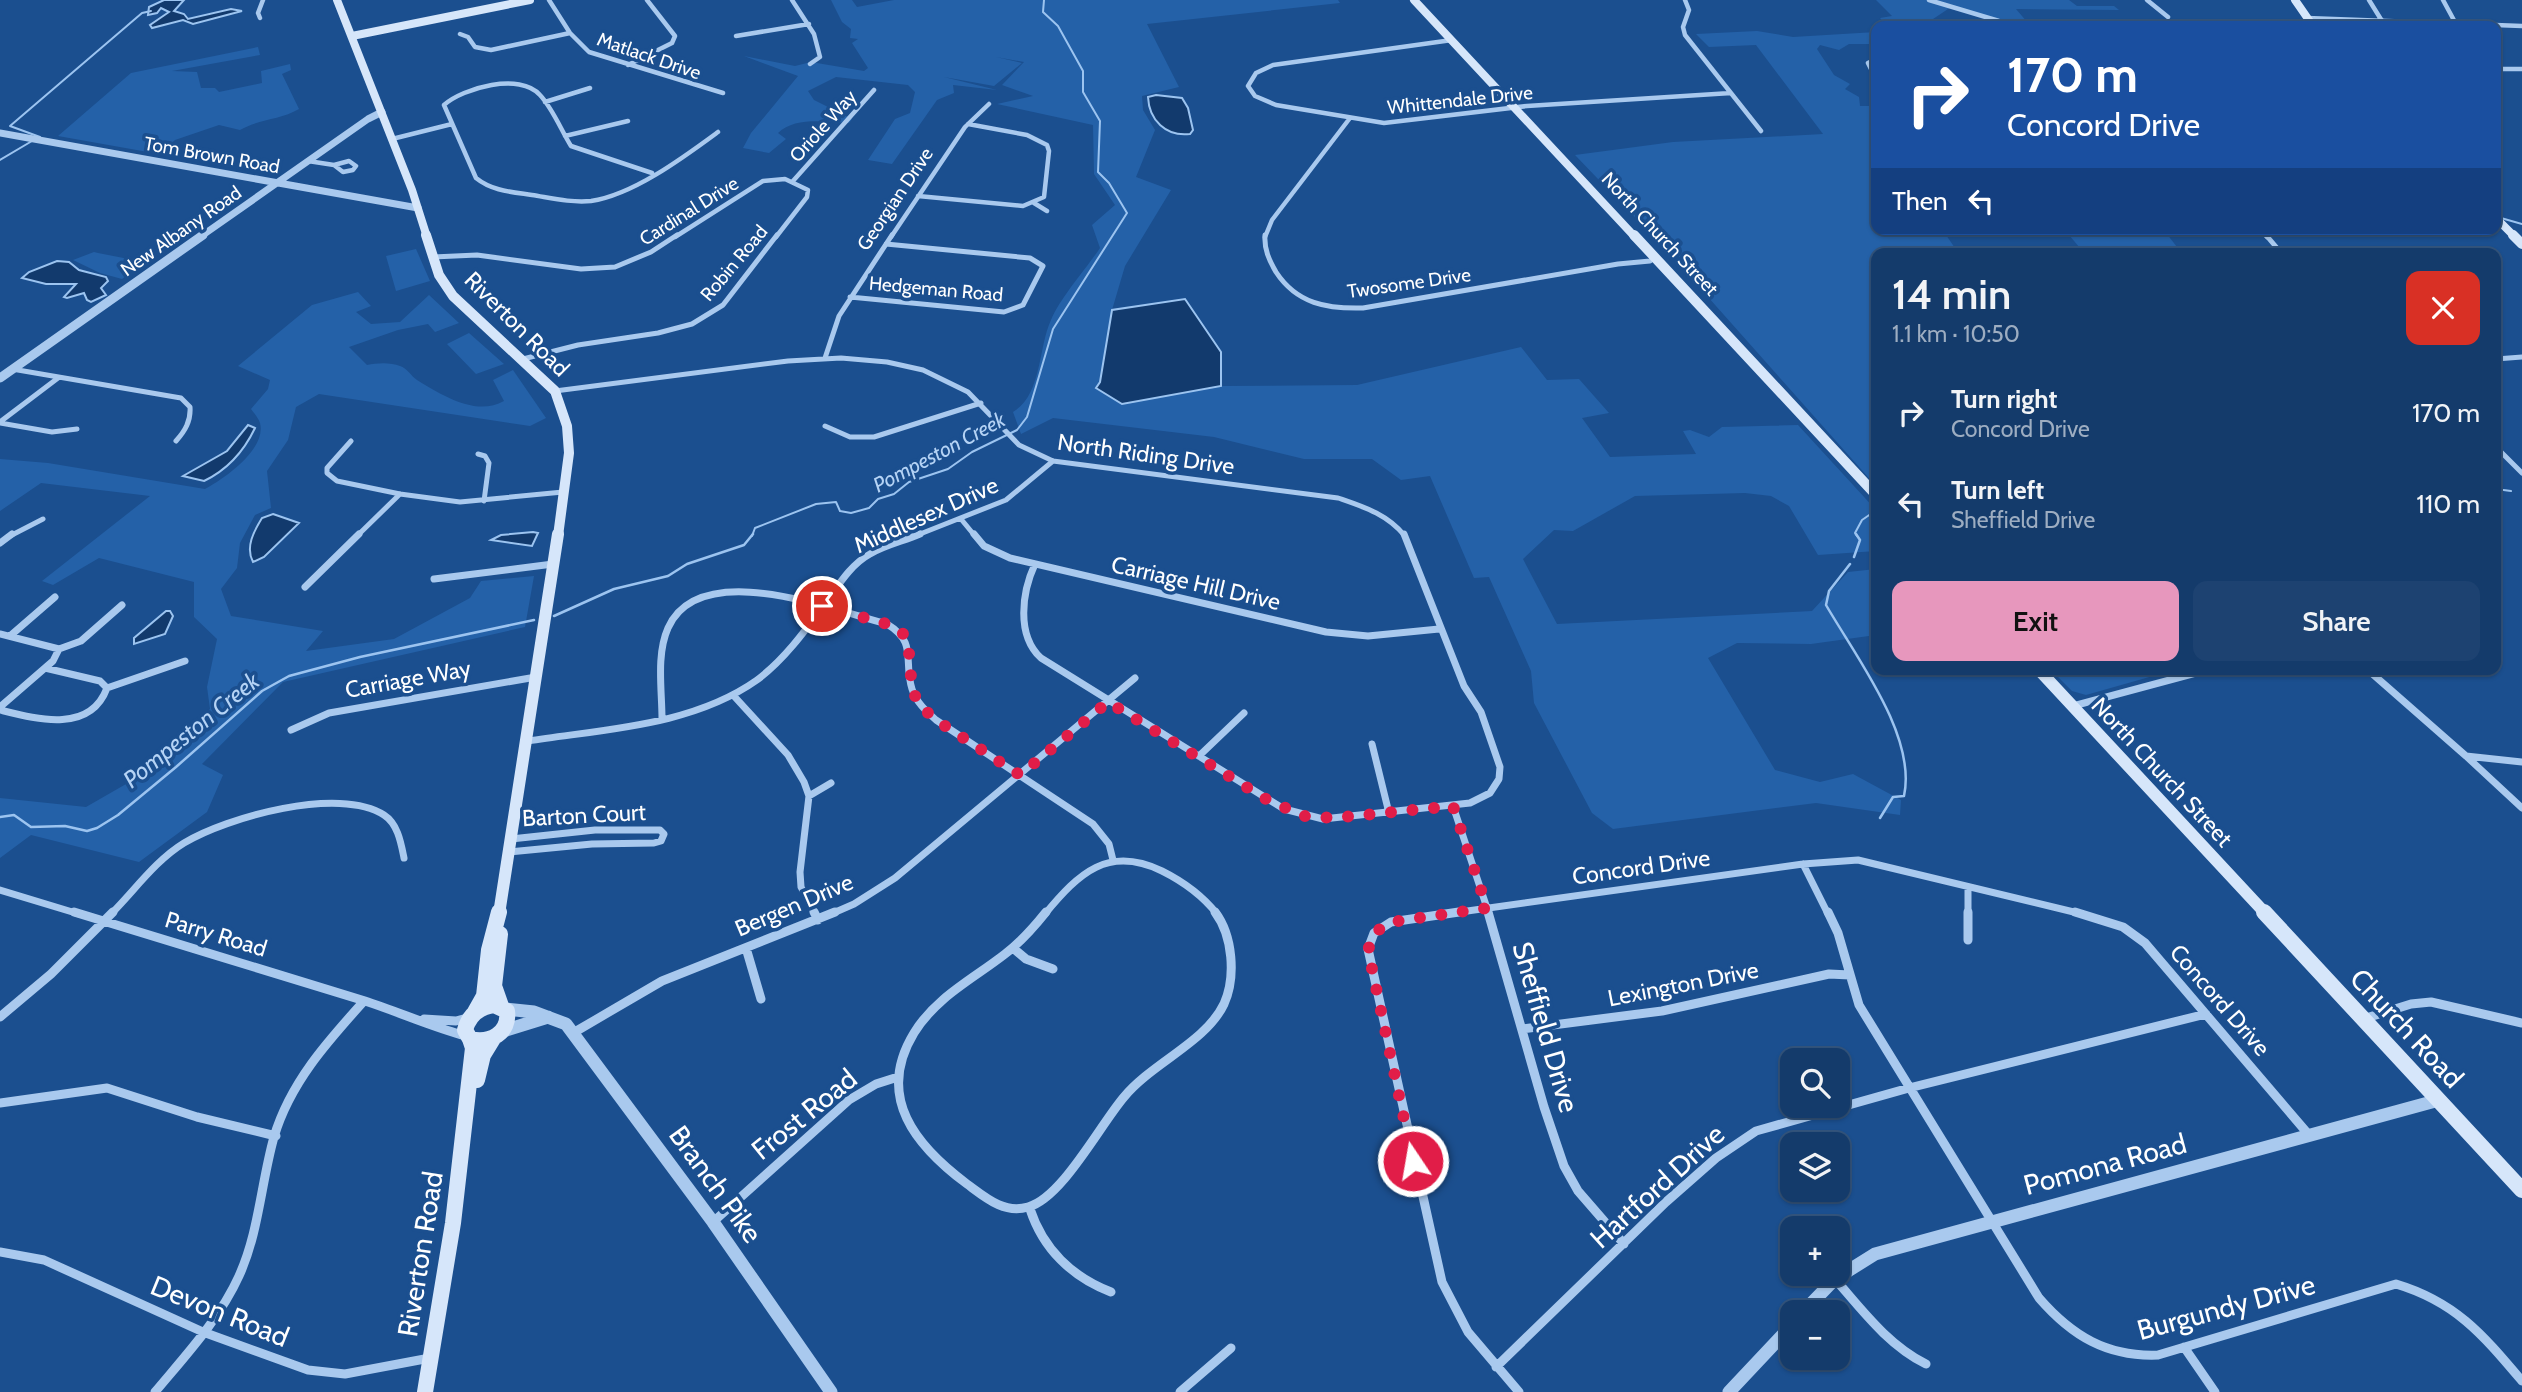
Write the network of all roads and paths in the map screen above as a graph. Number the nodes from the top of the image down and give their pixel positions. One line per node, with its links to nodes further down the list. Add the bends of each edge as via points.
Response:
1 (263, 0): 15 (street)
2 (337, 0): 26 (main road, Riverton Road)
3 (530, 0): 26 (main road)
4 (549, 0): 24 (street, Matlack Drive)
5 (647, 0): 30 (street, via 675,36 672,43)
6 (792, 0): 21 (street)
7 (1415, 0): 28 (main road, North Church Street)
8 (1685, 0): 36 (street, via 1689,10 1683,31)
9 (1929, 0): 17 (street)
10 (2147, 0): 14 (street)
11 (2295, 0): 16 (main road)
12 (2369, 0): 19 (street)
13 (2443, 0): 20 (street)
14 (2168, 17)
15 (260, 18)
16 (2307, 18): 18 (main road); 19 (street)
17 (1999, 21)
18 (2309, 21)
19 (2382, 21)
20 (2454, 21)
21 (809, 24): 27 (street); 29 (street, via 820,55)
22 (2501, 25): 23 (street)
23 (2522, 26)
24 (570, 33): 25 (street, via 491,50 475,47); 30 (street, Matlack Drive, via 589,52)
25 (460, 34)
26 (352, 36): 40 (main road, Riverton Road)
27 (736, 36)
28 (1452, 40): 39 (main road, North Church Street); 41 (street, Whittendale Drive, via 1282,63 1261,70 1248,83 1251,93 1268,102)
29 (810, 64)
30 (628, 65): 35 (street, Matlack Drive)
31 (2501, 69): 32 (street)
32 (2522, 69)
33 (590, 88): 37 (street)
34 (874, 90): 53 (street, Oriole Way)
35 (723, 93)
36 (1731, 93): 39 (street, Whittendale Drive); 45 (street)
37 (545, 102): 43 (street, via 537,91 515,85 477,89 444,105); 48 (street)
38 (989, 104): 44 (street, Georgian Drive)
39 (1515, 107): 41 (street, Whittendale Drive, via 1405,122); 63 (main road, North Church Street)
40 (382, 112): 49 (main road, Riverton Road); 50 (street, New Albany Road)
41 (1350, 118): 63 (street, Twosome Drive, via 1263,237 1264,249 1280,278 1301,299 1329,307 1363,308)
42 (628, 121): 48 (street)
43 (452, 124): 49 (street); 52 (street, via 476,178 485,186 594,201 616,195)
44 (968, 124): 55 (street, Georgian Drive); 56 (street, via 1027,135 1047,145 1045,194)
45 (1761, 131)
46 (718, 132): 52 (street)
47 (0, 133): 54 (street, Tom Brown Road)
48 (565, 136): 52 (street, via 578,150)
49 (392, 138): 57 (main road, Riverton Road)
50 (307, 161): 51 (street); 54 (street, New Albany Road)
51 (334, 165)
52 (652, 173)
53 (793, 181): 62 (street, Cardinal Drive, via 763,181 652,253 615,267 581,269 477,255); 67 (street, Robin Road, via 808,190 807,197 712,315 676,330 587,343)
54 (276, 183): 57 (street, Tom Brown Road); 69 (street, New Albany Road)
55 (918, 195): 56 (street); 60 (street, Georgian Drive)
56 (1034, 204): 58 (street)
57 (418, 208): 62 (main road, Riverton Road)
58 (1047, 211)
59 (2501, 223): 61 (main road)
60 (886, 244): 64 (street, Georgian Drive); 64 (street, Hedgeman Road, via 1030,258 1043,266 1023,305 1004,312)
61 (2522, 244)
62 (433, 257): 67 (main road, Riverton Road, via 453,296)
63 (1655, 257): 84 (main road, North Church Street)
64 (850, 297): 66 (street, Georgian Drive)
65 (2522, 357): 68 (street)
66 (825, 358): 72 (street, North Riding Drive); 73 (street, North Riding Drive, via 864,359 923,370 954,383)
67 (523, 359): 72 (main road, Riverton Road)
68 (2501, 359)
69 (12, 369): 70 (street, New Albany Road); 71 (street)
70 (0, 378)
71 (58, 378): 74 (street); 78 (street, via 181,398 191,413 188,428)
72 (555, 391): 83 (main road, Riverton Road, via 570,444)
73 (981, 403): 75 (street, via 874,437 850,437); 81 (street, North Riding Drive, via 1019,445)
74 (0, 422): 76 (street, via 52,432)
75 (825, 426)
76 (77, 429)
77 (351, 440): 85 (street, via 327,468 331,478)
78 (176, 441)
79 (2501, 452): 82 (street)
80 (478, 454): 86 (street, via 489,463)
81 (1053, 461): 88 (street, Middlesex Drive, via 1006,500); 97 (street, North Riding Drive, via 1338,498 1366,507 1392,521 1405,535)
82 (2522, 473)
83 (563, 490): 86 (street); 90 (main road, Riverton Road)
84 (1871, 490)
85 (400, 494): 86 (street); 93 (street)
86 (484, 501)
87 (43, 519): 89 (street)
88 (961, 519): 91 (street, Carriage Hill Drive, via 984,546); 96 (street, Middlesex Drive, via 870,554 847,573)
89 (0, 543)
90 (554, 564): 92 (street); 106 (main road, Riverton Road)
91 (1035, 564): 97 (street, Carriage Hill Drive, via 1340,635); 110 (street, North Riding Drive, via 1026,587 1029,643 1046,663)
92 (434, 579)
93 (304, 587)
94 (55, 597): 99 (street)
95 (122, 605): 100 (street, via 81,641)
96 (822, 606): 109 (street, Middlesex Drive, via 778,661); 114 (street, via 742,589 718,592 692,603 667,631); 121 (street, via 901,631 908,641 912,689 919,705)
97 (1439, 629): 124 (street, North Riding Drive, via 1481,712 1500,767 1495,786 1479,799)
98 (0, 634): 99 (street)
99 (10, 636): 100 (street)
100 (59, 649): 102 (street)
101 (185, 661): 108 (street)
102 (45, 668): 108 (street, via 100,681); 112 (street)
103 (2044, 675): 111 (main road, North Church Street)
104 (2188, 675): 111 (street)
105 (2374, 675): 119 (street)
106 (536, 677): 115 (street, Carriage Way, via 340,711); 116 (main road, Riverton Road)
107 (1135, 678): 110 (street, Bergen Drive)
108 (107, 688): 112 (street, via 81,716 64,722 52,723)
109 (733, 695): 114 (street, Middlesex Drive, via 700,710); 123 (street, via 795,765)
110 (1108, 702): 118 (street, North Riding Drive); 121 (street, Bergen Drive)
111 (2072, 706): 134 (main road, North Church Street)
112 (0, 708)
113 (1244, 713): 118 (street)
114 (662, 719): 116 (street, Middlesex Drive)
115 (291, 730)
116 (528, 741): 127 (main road, Riverton Road)
117 (1372, 744): 126 (street)
118 (1199, 756): 126 (street, North Riding Drive, via 1266,799 1303,816)
119 (2466, 756): 120 (street); 125 (street)
120 (2522, 762)
121 (1020, 775): 129 (street, via 1102,831); 137 (street, Bergen Drive, via 895,878)
122 (831, 783): 123 (street)
123 (808, 796): 137 (street, via 800,887)
124 (1453, 806): 126 (street, North Riding Drive); 135 (street, Sheffield Drive)
125 (2522, 808)
126 (1389, 813)
127 (510, 845): 127 (street, Barton Court, via 654,843 664,834 660,830 595,830); 133 (main road, Riverton Road)
128 (404, 858): 136 (street, via 391,822 367,807 333,803 239,820 182,844)
129 (1113, 860): 140 (street, via 1083,873); 165 (street, via 1150,864 1210,905 1226,930 1231,984 1226,1002 1213,1019 1137,1082 1055,1191)
130 (1803, 864): 131 (street, Concord Drive, via 1858,860); 135 (street, Concord Drive); 142 (street, Burgundy Drive, via 1838,933)
131 (1968, 887): 138 (street); 147 (street, Concord Drive, via 2094,917 2132,931)
132 (0, 890): 136 (street, Parry Road)
133 (502, 902): 145 (main road, Riverton Road, via 494,986); 146 (main road, Riverton Road, via 489,950 484,996)
134 (2254, 903): 151 (main road, Church Road)
135 (1487, 908): 153 (street, Sheffield Drive); 181 (street, Concord Drive, via 1391,922 1374,933 1368,950 1442,1287 1468,1336)
136 (106, 920): 144 (street, Parry Road); 149 (street)
137 (818, 920): 139 (street, Bergen Drive)
138 (1968, 940)
139 (746, 948): 143 (street); 154 (street, Bergen Drive, via 662,981)
140 (1013, 948): 141 (street, via 1026,959); 157 (street, via 925,1017 906,1048)
141 (1053, 969)
142 (1850, 975): 153 (street, Lexington Drive, via 1829,974 1662,1011); 158 (street, Burgundy Drive, via 1859,1005)
143 (761, 999)
144 (364, 1001): 150 (street, Parry Road); 162 (street, via 295,1087)
145 (503, 1007): 146 (main road, via 488,1005); 148 (street, Branch Pike); 155 (main road, via 509,1020)
146 (472, 1014): 150 (street, Parry Road, via 456,1021); 156 (main road, via 466,1025)
147 (2206, 1014): 158 (street, Hartford Drive); 163 (street, Concord Drive)
148 (551, 1016): 154 (street, Branch Pike); 155 (street)
149 (0, 1017)
150 (420, 1019): 156 (street, Parry Road)
151 (2363, 1019): 152 (street, via 2431,1002); 159 (main road, Church Road)
152 (2522, 1023)
153 (1522, 1029): 168 (street, Sheffield Drive, via 1564,1166 1578,1191)
154 (573, 1033): 166 (street, Branch Pike)
155 (498, 1034): 156 (main road, via 482,1041); 161 (main road, Riverton Road, via 483,1055)
156 (469, 1037): 161 (main road, Riverton Road, via 473,1048)
157 (898, 1077): 165 (street, via 899,1098 909,1126 933,1156 992,1203); 166 (street, Frost Road, via 849,1100)
158 (1909, 1088): 167 (street, Burgundy Drive); 168 (street, Hartford Drive, via 1756,1131 1716,1158)
159 (2439, 1100): 163 (street, Pomona Road); 164 (main road, Church Road)
160 (0, 1103): 162 (street, via 107,1088)
161 (466, 1124): 179 (main road, Riverton Road)
162 (276, 1136): 175 (street, via 240,1273)
163 (2309, 1136): 167 (street, Pomona Road)
164 (2522, 1190)
165 (1030, 1209): 173 (street, via 1033,1223 1061,1260 1092,1286)
166 (713, 1222): 185 (street, Branch Pike)
167 (1993, 1222): 170 (street, Pomona Road, via 1875,1254); 177 (street, Burgundy Drive, via 2039,1298 2076,1335 2136,1357)
168 (1624, 1244): 181 (street, Hartford Drive)
169 (0, 1251): 175 (street, Devon Road, via 44,1261)
170 (1850, 1270)
171 (1828, 1286): 174 (street, Pomona Road)
172 (1841, 1286): 180 (street, via 1887,1338)
173 (1111, 1292)
174 (1815, 1300)
175 (203, 1332): 179 (street, Devon Road, via 320,1372 345,1374); 183 (street)
176 (1780, 1338): 188 (street)
177 (2184, 1347): 182 (street, Burgundy Drive, via 2396,1284 2453,1306); 189 (street)
178 (1231, 1348): 186 (street)
179 (431, 1358): 184 (main road, Riverton Road)
180 (1926, 1364)
181 (1496, 1367): 187 (street, Concord Drive)
182 (2522, 1381)
183 (155, 1392)
184 (425, 1392)
185 (831, 1392)
186 (1180, 1392)
187 (1519, 1392)
188 (1728, 1392)
189 (2215, 1392)

